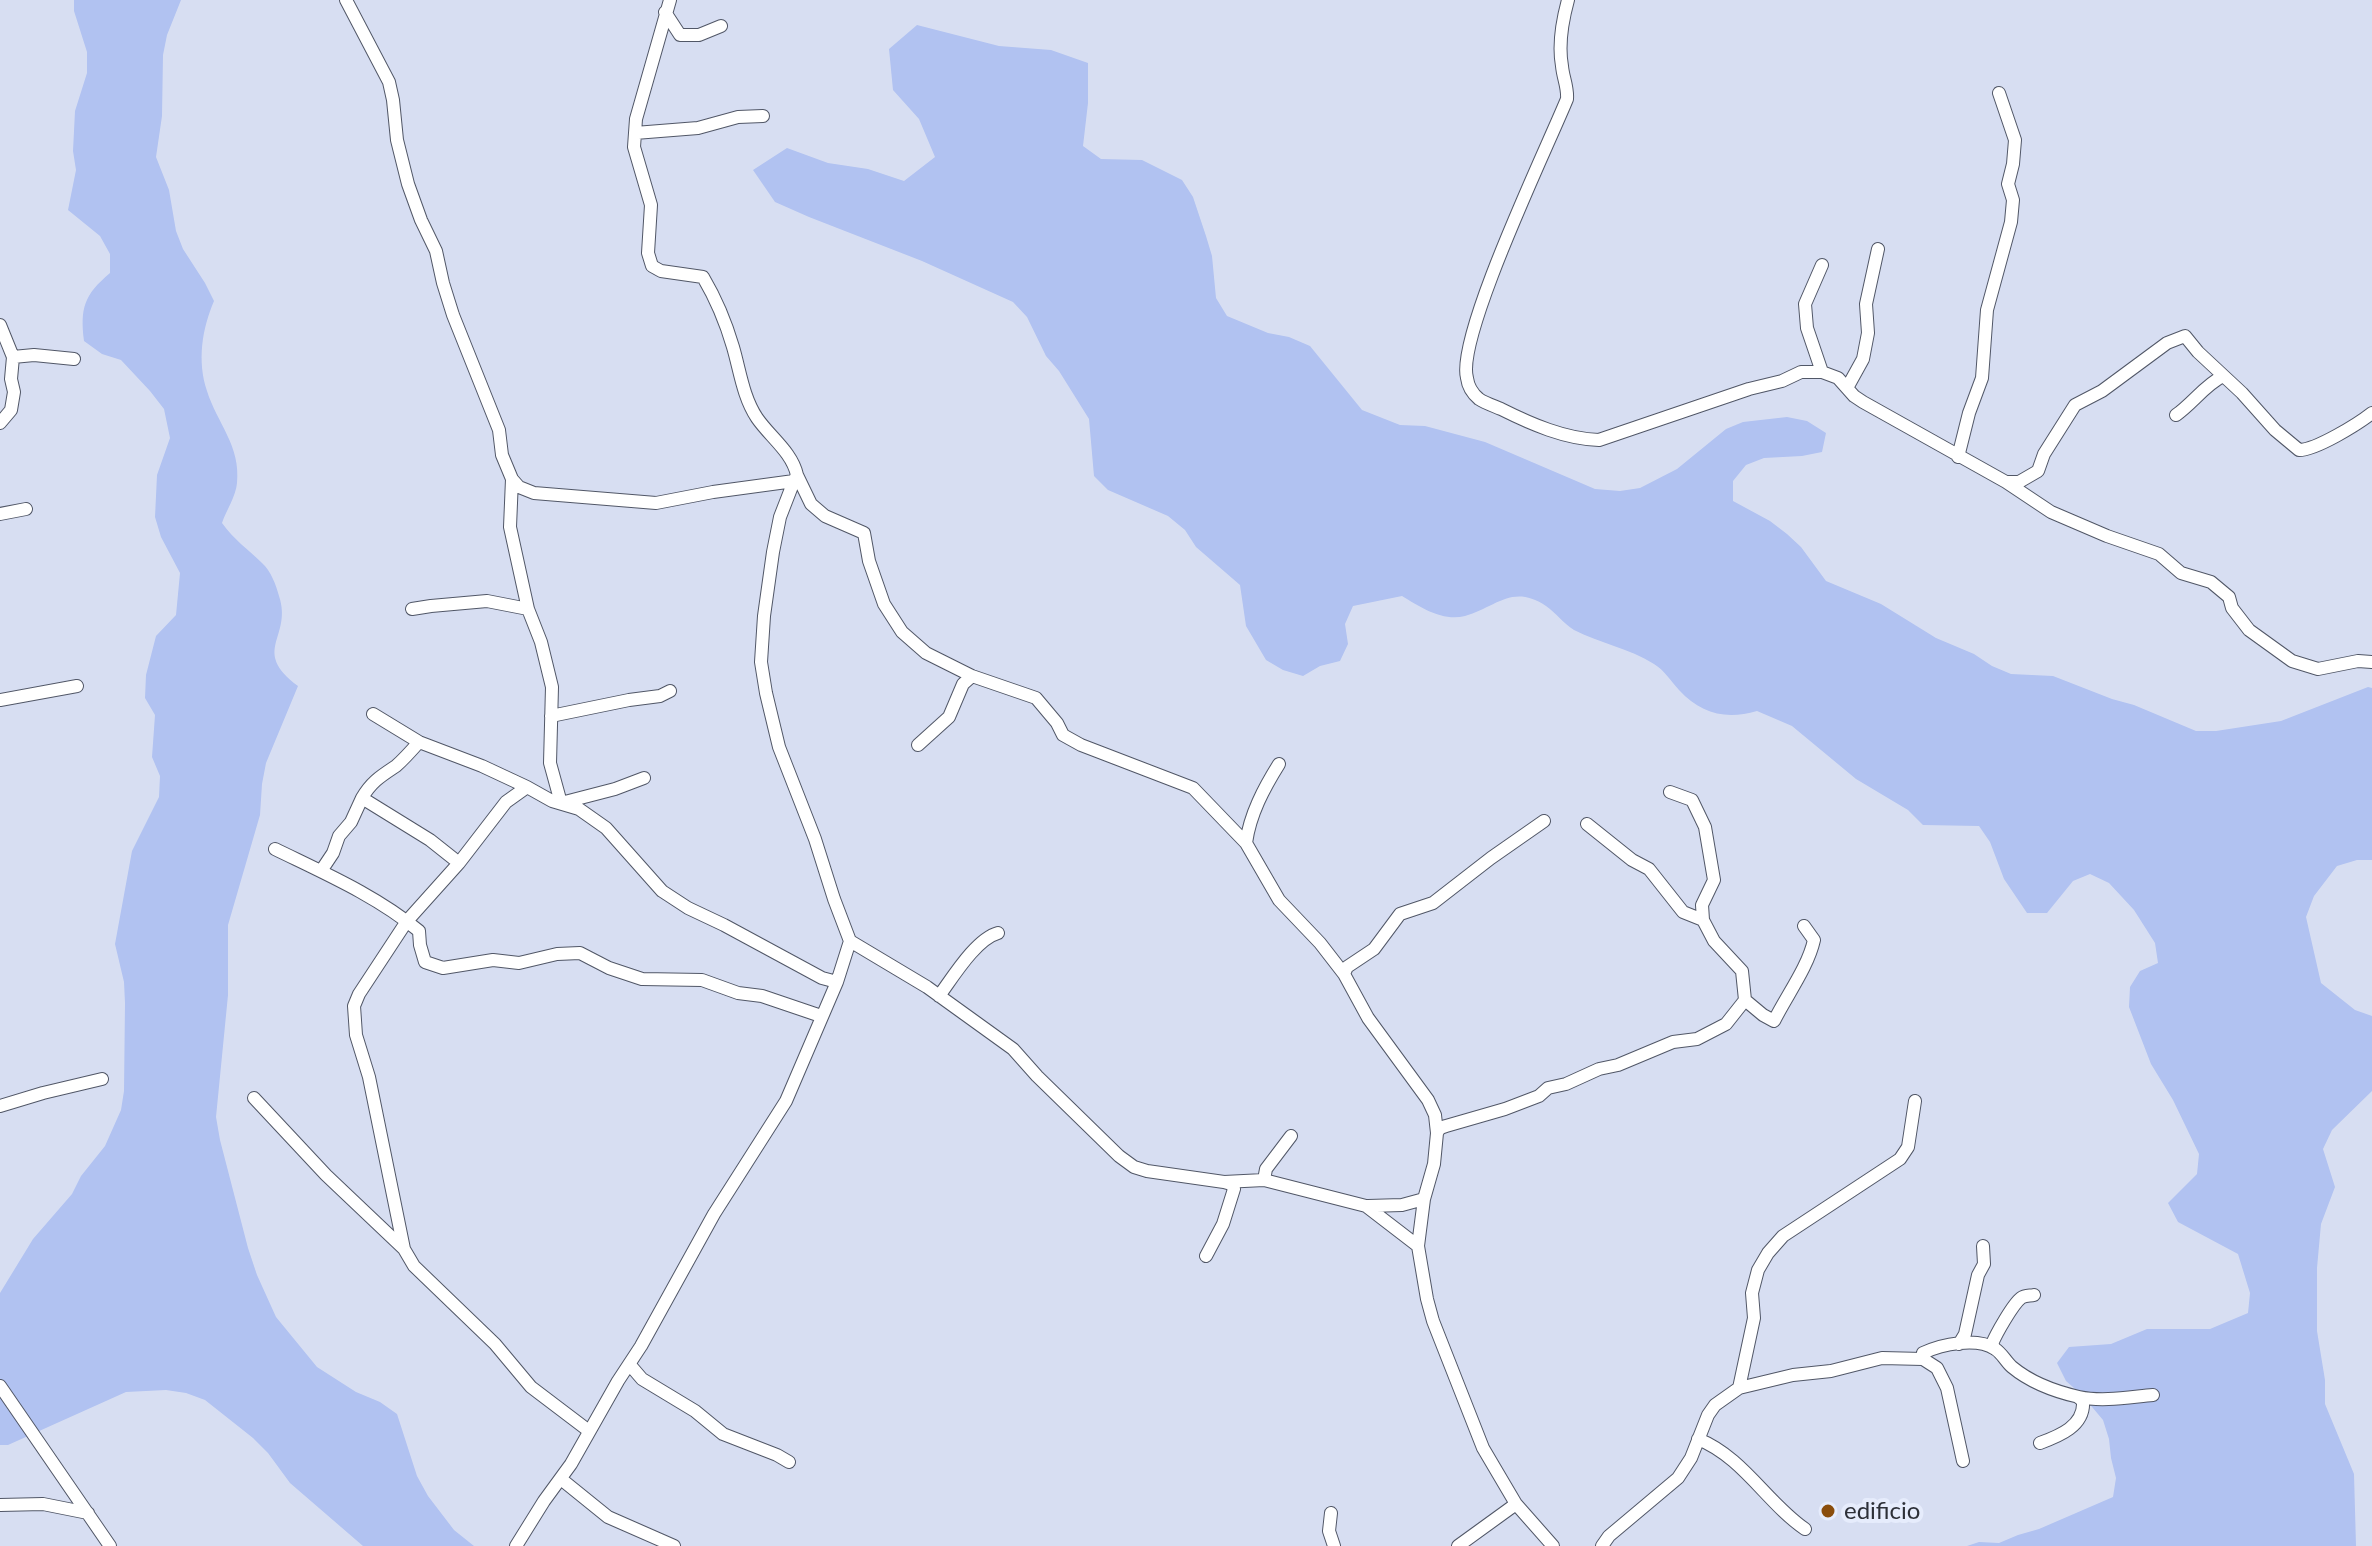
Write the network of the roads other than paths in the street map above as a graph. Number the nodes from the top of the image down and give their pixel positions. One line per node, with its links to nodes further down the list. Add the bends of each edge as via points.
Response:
1 (346, 0): 21 (street, via 389,82 408,184 436,251 453,315 499,430)
2 (1568, 0): 13 (street, via 1561,23 1567,99 1481,305 1466,359 1470,389 1534,425 1599,440 1801,372)
3 (668, 6): 4 (street, via 680,35 699,35); 7 (street)
4 (721, 26)
5 (1999, 93): 19 (street, via 2015,140 2008,184 2011,222 1987,310 1982,378)
6 (763, 116): 7 (street)
7 (635, 133): 20 (street, via 634,147 651,205 652,266 703,277 732,345 746,397 795,464)
8 (1878, 249): 15 (street, via 1866,304 1863,359)
9 (1822, 265): 13 (street, via 1805,304)
10 (0, 325): 11 (street)
11 (13, 357): 12 (street); 18 (street, via 11,410)
12 (74, 359)
13 (1822, 372): 15 (street)
14 (2223, 376): 16 (street, via 2299,450 2314,448); 17 (street); 22 (street, via 2189,339 2178,337 2075,405 2038,471 2019,482)
15 (1847, 388): 19 (street)
16 (2372, 413)
17 (2176, 415)
18 (0, 423)
19 (1958, 457): 22 (street)
20 (795, 478): 21 (street, via 656,503 534,493); 28 (street, via 825,516 864,533 884,604 902,632 926,653); 52 (street, via 773,552 761,662 779,747)
21 (512, 479): 26 (street, via 510,527)
22 (2006, 482): 27 (street, via 2051,512 2159,554 2181,573 2211,582 2229,597 2249,630 2292,661 2318,669)
23 (26, 509): 24 (street)
24 (0, 514)
25 (412, 609): 26 (street, via 487,601)
26 (528, 609): 33 (street, via 552,687)
27 (2372, 662)
28 (972, 676): 35 (street, via 949,717); 44 (street, via 1036,698 1063,735 1081,745 1193,788)
29 (77, 686): 31 (street)
30 (670, 691): 33 (street)
31 (0, 700)
32 (373, 714): 34 (street)
33 (551, 716): 41 (street, via 550,763)
34 (419, 742): 38 (street); 40 (street)
35 (918, 745)
36 (1279, 764): 44 (street, via 1263,790)
37 (644, 778): 41 (street)
38 (527, 787): 41 (street); 46 (street, via 506,802)
39 (1670, 792): 48 (street, via 1692,800 1705,827 1714,880 1702,905)
40 (362, 798): 46 (street); 47 (street)
41 (561, 803): 54 (street, via 606,828 662,891 688,908)
42 (1544, 821): 53 (street, via 1433,903 1400,914 1374,949)
43 (1587, 824): 48 (street, via 1649,869 1683,912)
44 (1246, 843): 53 (street, via 1279,900)
45 (275, 849): 47 (street)
46 (459, 863): 49 (street)
47 (321, 871): 49 (street)
48 (1703, 920): 56 (street, via 1714,941 1742,971)
49 (407, 921): 57 (street, via 419,931 425,962 443,968 580,953 642,979 702,980); 70 (street, via 354,1006)
50 (1804, 926): 56 (street, via 1814,940 1810,957 1774,1021)
51 (998, 933): 55 (street, via 970,955)
52 (850, 941): 54 (street); 55 (street)
53 (1344, 974): 62 (street, via 1368,1018 1428,1100)
54 (837, 982): 57 (street)
55 (939, 996): 65 (street, via 1013,1049 1134,1167)
56 (1745, 1000): 62 (street, via 1721,1028 1697,1039 1673,1042)
57 (821, 1016): 76 (street, via 786,1101 714,1214)
58 (102, 1079): 61 (street)
59 (254, 1098): 70 (street)
60 (1915, 1101): 78 (street, via 1908,1147 1900,1159 1783,1236 1768,1253 1752,1293 1754,1318)
61 (0, 1106)
62 (1437, 1133): 66 (street)
63 (1291, 1136): 64 (street, via 1270,1161)
64 (1264, 1180): 65 (street); 67 (street)
65 (1224, 1182): 71 (street, via 1234,1189)
66 (1424, 1199): 67 (street); 68 (street)
67 (1366, 1206): 68 (street)
68 (1418, 1246): 87 (street, via 1433,1321 1483,1448)
69 (1983, 1246): 73 (street, via 1984,1264)
70 (404, 1249): 81 (street, via 414,1266 495,1344 531,1387)
71 (1206, 1256)
72 (2034, 1295): 74 (street, via 2021,1298 2010,1313 1994,1338)
73 (1959, 1344): 74 (street); 75 (street, via 1934,1348 1923,1353)
74 (1995, 1349): 80 (street, via 2012,1367)
75 (1923, 1359): 78 (street, via 1882,1358); 84 (street, via 1937,1368 1947,1388)
76 (630, 1365): 81 (street); 85 (street, via 642,1379 723,1434)
77 (0, 1386): 89 (street)
78 (1739, 1388): 82 (street, via 1715,1405)
79 (2153, 1395): 80 (street)
80 (2078, 1397): 83 (street, via 2084,1407 2072,1427)
81 (589, 1431): 86 (street)
82 (1698, 1439): 91 (street, via 1740,1467); 98 (street, via 1678,1478)
83 (2040, 1443)
84 (1963, 1461)
85 (789, 1462)
86 (561, 1479): 93 (street); 94 (street, via 608,1517)
87 (1516, 1504): 96 (street); 97 (street)
88 (0, 1505): 89 (street, via 43,1504)
89 (88, 1513): 92 (street)
90 (1331, 1513): 95 (street)
91 (1805, 1529)
92 (110, 1546)
93 (516, 1546)
94 (674, 1546)
95 (1334, 1546)
96 (1458, 1546)
97 (1553, 1546)
98 (1602, 1546)

